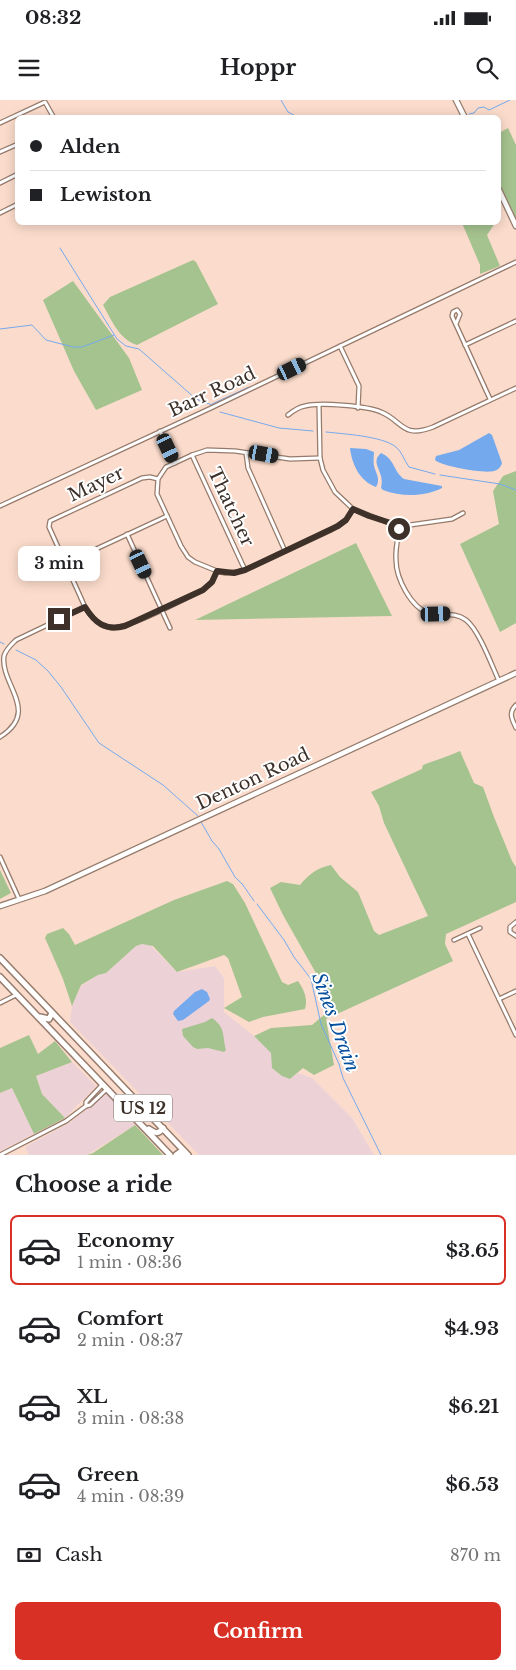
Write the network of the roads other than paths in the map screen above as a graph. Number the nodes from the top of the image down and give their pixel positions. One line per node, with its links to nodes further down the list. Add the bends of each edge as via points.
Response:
1 (456, 100): 5 (street)
2 (15, 115): 6 (street)
3 (16, 115): 4 (street, via 46,102)
4 (52, 115)
5 (464, 115)
6 (0, 122)
7 (15, 145): 8 (street)
8 (0, 152)
9 (15, 176): 10 (street)
10 (0, 183)
11 (501, 194): 14 (street)
12 (15, 206): 13 (street)
13 (0, 213)
14 (516, 226)
15 (516, 262): 19 (street, Barr Road)
16 (516, 322): 18 (street)
17 (456, 324): 18 (street)
18 (466, 345): 21 (street)
19 (340, 346): 23 (street, via 359,386); 25 (street, Barr Road)
20 (516, 388): 21 (street)
21 (490, 399): 23 (street, via 421,431 405,429 380,411)
22 (319, 405): 23 (street); 24 (street, via 305,406); 28 (street)
23 (358, 408)
24 (288, 415)
25 (160, 431): 29 (street); 31 (street, Barr Road)
26 (246, 453): 27 (street, via 212,449); 28 (street); 37 (street, via 248,468)
27 (192, 455): 29 (street); 39 (street, Thatcher)
28 (320, 458): 32 (street, via 329,484)
29 (175, 463): 30 (street, via 163,470)
30 (158, 479): 34 (street, via 157,494); 38 (street, Mayer, via 142,478 50,521 49,527)
31 (0, 506)
32 (353, 509): 35 (street); 37 (street, via 338,526)
33 (463, 513): 35 (street, via 452,519)
34 (167, 516): 36 (street); 40 (street, via 188,557)
35 (400, 526): 45 (street, via 396,564 409,597 416,606 430,614 455,614 468,622)
36 (127, 534): 38 (street); 42 (street)
37 (285, 552): 39 (street)
38 (66, 563): 41 (street)
39 (245, 570): 40 (street, via 234,573)
40 (217, 571): 42 (street, via 206,588)
41 (85, 607): 42 (street, via 95,621 114,628); 48 (street, via 16,640 8,648 3,666 15,697 17,716 10,729)
42 (162, 610): 43 (street)
43 (170, 628)
44 (516, 673): 45 (street, Denton Road)
45 (499, 681): 50 (street, Denton Road, via 45,891)
46 (516, 705): 47 (street, via 511,716)
47 (516, 728)
48 (0, 737)
49 (0, 857): 50 (street)
50 (19, 899): 51 (street, Denton Road)
51 (0, 906)
52 (516, 922): 55 (street, via 510,927 510,932)
53 (480, 928): 54 (street)
54 (468, 934): 56 (street); 61 (street)
55 (516, 936)
56 (454, 940)
57 (0, 958): 64 (main road, US 12)
58 (0, 977): 60 (main road, US 12)
59 (516, 991): 61 (street)
60 (17, 995): 62 (street); 63 (main road, US 12)
61 (499, 999): 65 (street)
62 (0, 1003)
63 (32, 1011): 64 (main road, via 46,1019); 67 (main road, US 12)
64 (52, 1013): 66 (main road, US 12)
65 (516, 1035)
66 (75, 1036): 67 (main road, via 64,1034); 70 (main road, US 12)
67 (62, 1042): 68 (main road, US 12)
68 (105, 1086): 69 (main road, US 12); 71 (street, via 66,1121)
69 (140, 1124): 70 (main road, via 156,1133); 72 (main road, US 12)
70 (163, 1128): 74 (main road, US 12)
71 (0, 1155)
72 (170, 1155)
73 (176, 1155): 74 (main road, via 180,1152)
74 (187, 1155)

